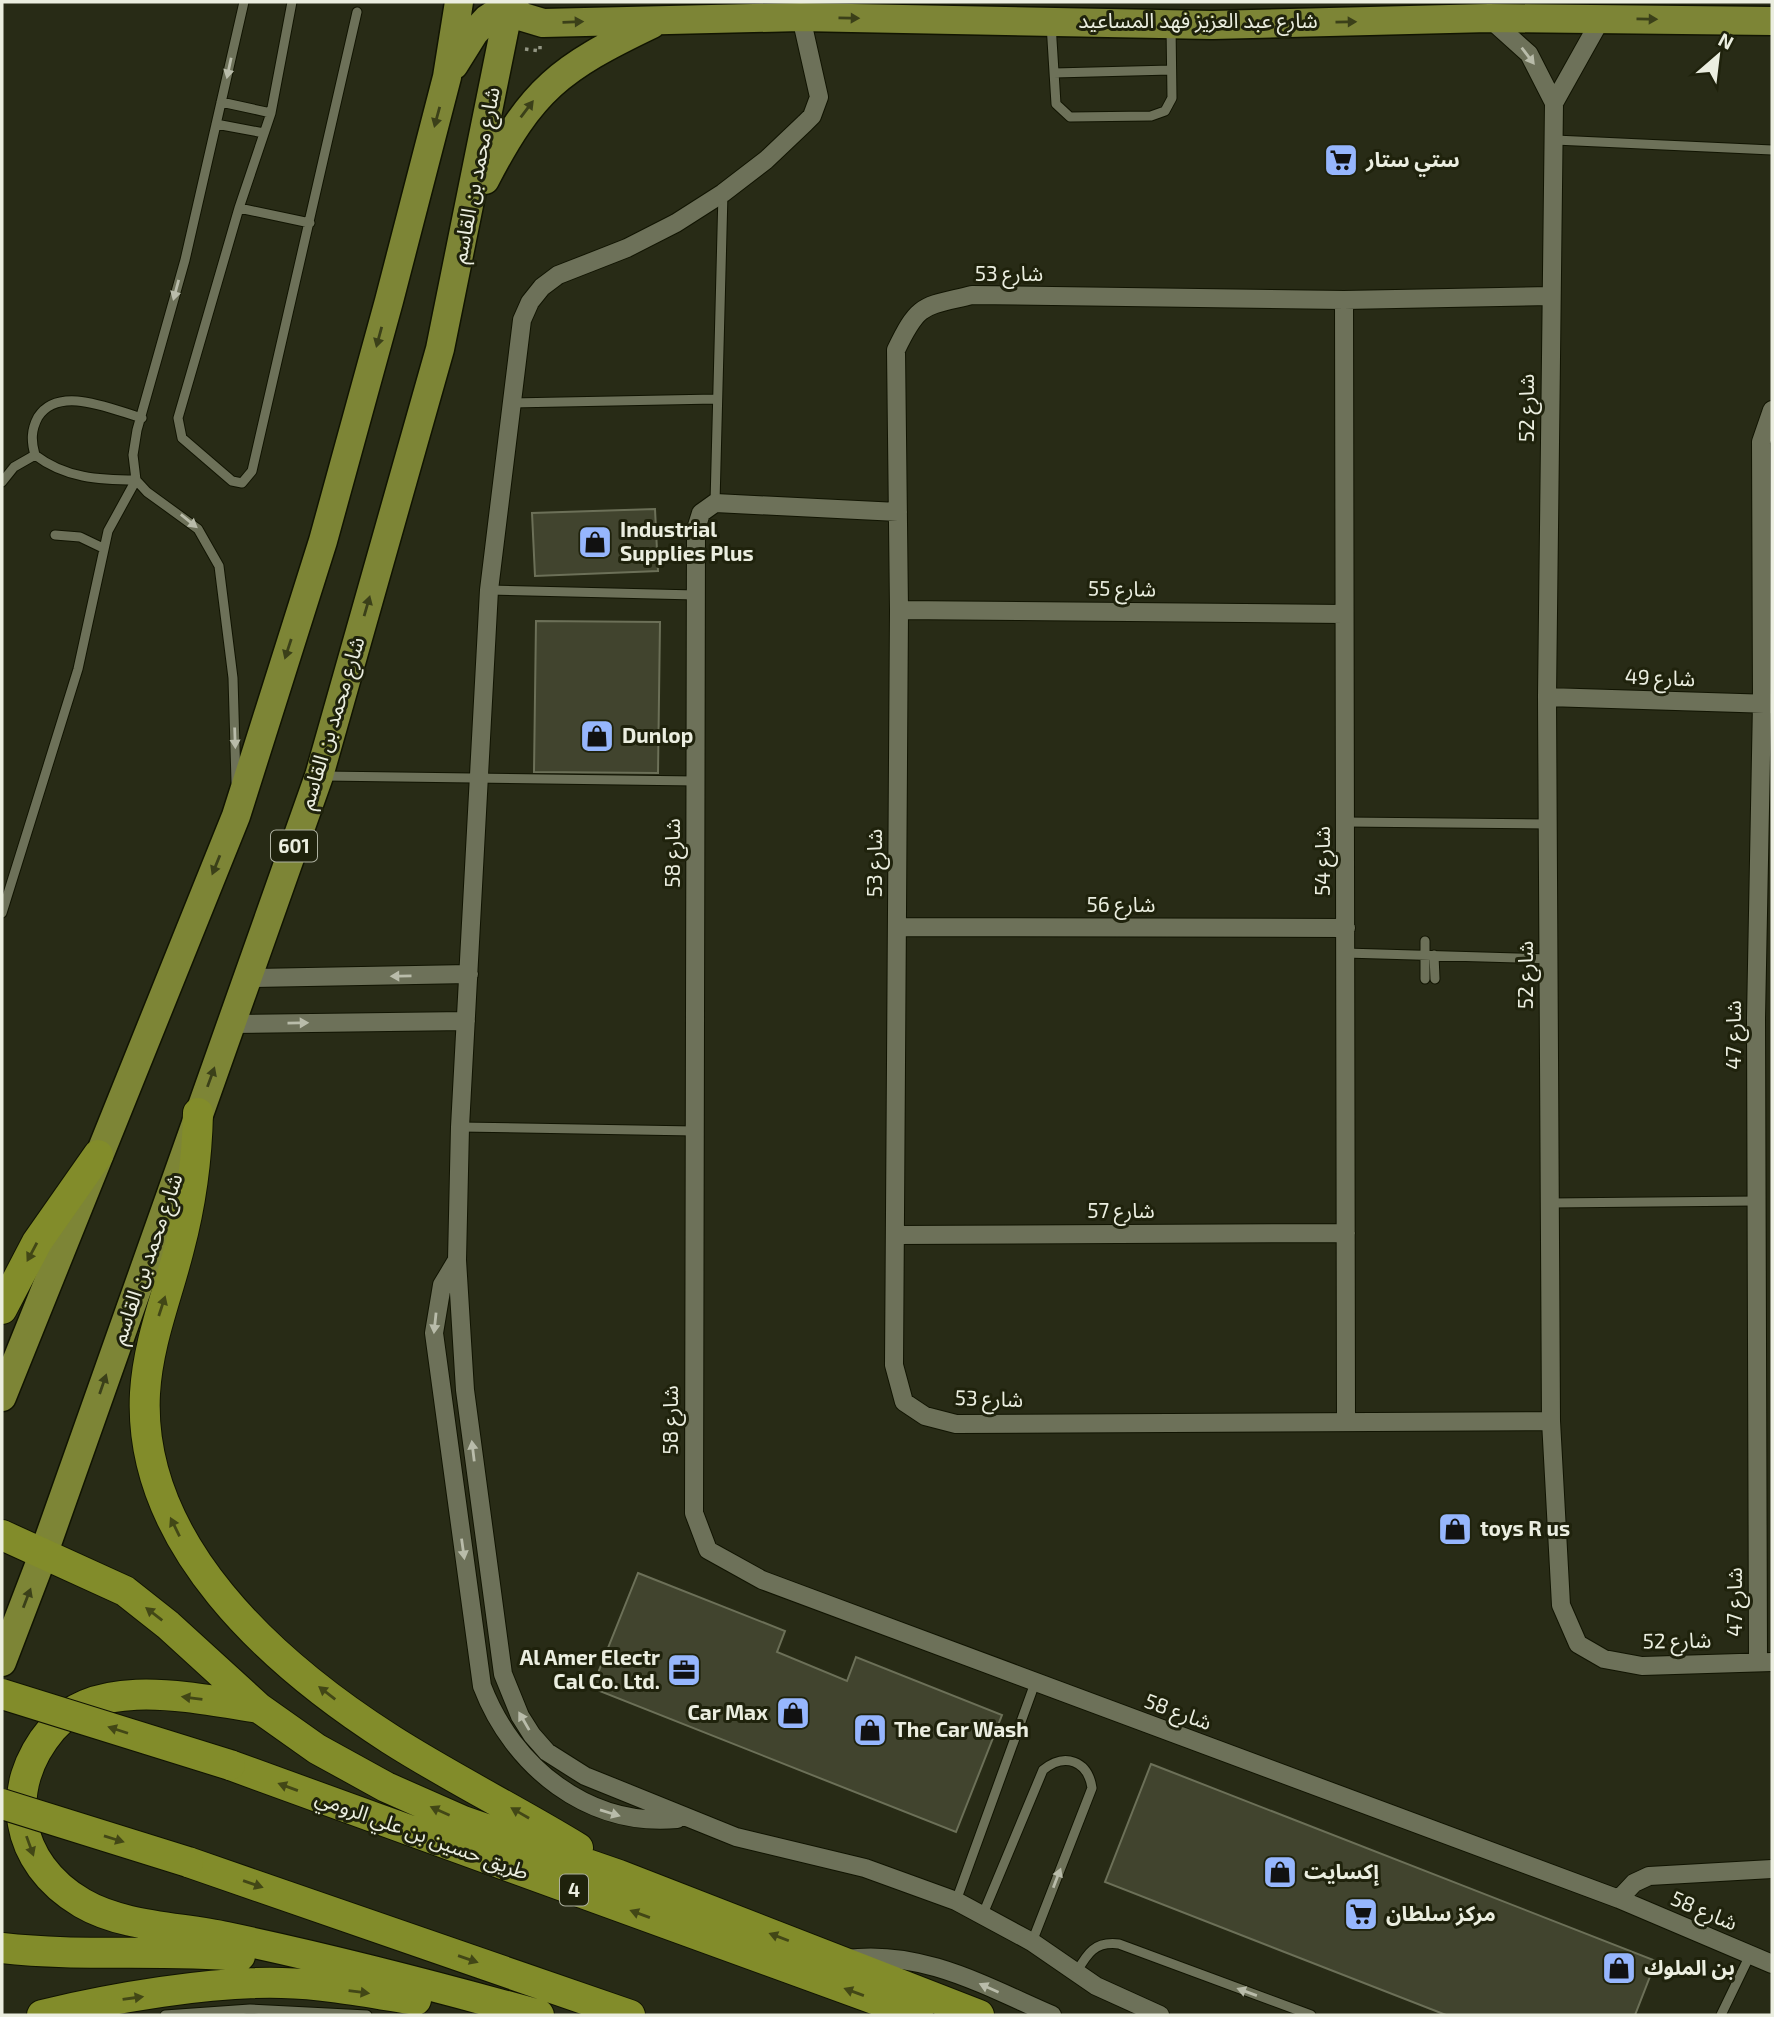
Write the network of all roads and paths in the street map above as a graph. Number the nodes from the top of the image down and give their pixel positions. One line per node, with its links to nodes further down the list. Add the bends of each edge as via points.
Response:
1 (244, 2): 18 (lane, one-way to 18)
2 (292, 2): 20 (lane)
3 (459, 2): 17 (main road)
4 (1196, 2): 14 (main road)
5 (509, 3): 9 (main road, شارع عبد العزيز فهد المساعيد, one-way to 9, via 543,23); 17 (main road, via 474,33); 27 (main road, شارع محمد بن القاسم / 601)
6 (357, 12): 28 (lane)
7 (801, 17): 9 (main road, شارع عبد العزيز فهد المساعيد); 11 (main road, شارع عبد العزيز فهد المساعيد, one-way to 11); 25 (street, via 818,87 817,107 766,160)
8 (1489, 18): 10 (main road, شارع عبد العزيز فهد المساعيد); 14 (main road, شارع عبد العزيز فهد المساعيد, one-way to 8); 19 (street, شارع 52, one-way to 19, via 1529,54)
9 (661, 19): 27 (main road, one-way to 9, via 510,132 535,99 563,72 597,50)
10 (1601, 19): 12 (main road, شارع عبد العزيز فهد المساعيد, one-way to 12); 19 (street)
11 (1051, 20): 13 (main road, شارع عبد العزيز فهد المساعيد); 16 (lane)
12 (1772, 21)
13 (1171, 24): 14 (main road, شارع عبد العزيز فهد المساعيد); 15 (lane)
14 (1212, 25)
15 (1171, 71): 16 (lane); 16 (lane, via 1170,105 1151,116 1064,115 1056,104)
16 (1054, 73)
17 (447, 77): 51 (main road, one-way to 51, via 323,541)
18 (222, 102): 20 (lane); 21 (lane)
19 (1554, 103): 23 (street, شارع 52)
20 (271, 113): 22 (lane)
21 (216, 124): 22 (lane); 34 (lane, one-way to 34)
22 (264, 133): 26 (lane)
23 (1555, 140): 24 (lane); 29 (street, شارع 52)
24 (1772, 150)
25 (723, 193): 31 (lane); 32 (street, via 676,223 542,286 522,320)
26 (239, 208): 28 (lane); 28 (lane, via 178,418 182,438 232,481 242,483 253,471)
27 (470, 211): 48 (main road, شارع محمد بن القاسم / 601, one-way to 27, via 440,349)
28 (310, 223)
29 (1550, 296): 30 (street, شارع 53); 46 (street, شارع 52)
30 (1344, 300): 39 (street, شارع 53, via 972,295 923,307 897,350); 45 (street, شارع 54)
31 (716, 399): 32 (lane); 38 (lane)
32 (511, 403): 42 (street)
33 (1772, 410): 47 (street, شارع 47, via 1761,442)
34 (142, 418): 35 (lane, via 61,400 42,412 36,422); 36 (lane, via 133,455)
35 (35, 455): 36 (lane, via 65,472 88,478); 37 (lane, via 13,467)
36 (136, 480): 41 (lane, via 115,515); 51 (lane, one-way to 51, via 198,529 219,566 233,678)
37 (2, 482)
38 (715, 503): 39 (street); 43 (street, شارع 58, via 701,513 696,529)
39 (898, 512): 44 (street, شارع 53)
40 (55, 535): 41 (lane, via 80,537)
41 (103, 548): 54 (lane, via 78,669)
42 (489, 590): 43 (lane); 49 (street)
43 (696, 594): 50 (street, شارع 58)
44 (899, 610): 45 (street, شارع 55); 55 (street, شارع 53)
45 (1345, 614): 52 (street, شارع 54)
46 (1547, 697): 47 (street, شارع 49); 53 (street, شارع 52)
47 (1767, 704): 64 (street, شارع 47)
48 (319, 776): 49 (lane); 62 (main road, شارع محمد بن القاسم / 601)
49 (481, 776): 50 (lane); 61 (street)
50 (696, 781): 69 (street, شارع 58)
51 (236, 816): 70 (main road, one-way to 70)
52 (1345, 822): 53 (lane); 56 (street, شارع 54)
53 (1548, 824): 60 (street, شارع 52)
54 (2, 913)
55 (897, 927): 56 (street, شارع 56); 74 (street, شارع 53)
56 (1346, 928): 58 (street, شارع 54)
57 (1424, 941): 59 (lane)
58 (1345, 954): 59 (lane); 73 (street, شارع 54)
59 (1429, 955): 60 (lane); 63 (lane)
60 (1549, 959): 72 (street, شارع 52)
61 (469, 974): 62 (street, one-way to 62); 65 (street)
62 (248, 978): 66 (main road, شارع محمد بن القاسم / 601)
63 (1430, 979)
64 (1764, 1018): 71 (street, شارع 47)
65 (466, 1021): 66 (street, one-way to 65); 68 (street)
66 (230, 1024): 67 (main road, شارع محمد بن القاسم / 601, one-way to 66)
67 (198, 1113): 82 (main road, شارع محمد بن القاسم / 601, one-way to 67); 91 (highway, one-way to 67, via 352,1713 245,1621 211,1584 183,1543 154,1475 145,1394 152,1339 194,1183)
68 (460, 1127): 69 (lane); 75 (street)
69 (694, 1131): 85 (street, شارع 58, via 694,1513 708,1550 762,1580)
70 (98, 1155): 76 (highway, one-way to 76, via 37,1242); 78 (main road)
71 (1756, 1201): 72 (lane); 77 (street, شارع 47)
72 (1550, 1203): 79 (street, شارع 52)
73 (1346, 1233): 74 (street, شارع 57); 80 (street, شارع 54)
74 (896, 1235): 80 (street, شارع 53, via 894,1365 904,1402 925,1416 956,1424)
75 (457, 1260): 89 (street, one-way to 75, via 565,1765 532,1735 511,1696 499,1650 465,1390); 89 (street, one-way to 89, via 442,1285 434,1333 482,1686 490,1709 527,1761 586,1805 629,1818)
76 (2, 1309)
77 (1764, 1337): 84 (street, شارع 47)
78 (2, 1397)
79 (1550, 1421): 80 (street, شارع 53); 84 (street, شارع 52, via 1561,1605 1578,1644 1604,1659 1642,1667)
80 (1346, 1422)
81 (2, 1535): 82 (highway)
82 (43, 1555): 83 (main road, شارع محمد بن القاسم / 601, one-way to 82); 87 (highway, one-way to 82, via 125,1591)
83 (2, 1662)
84 (1765, 1662)
85 (1035, 1684): 92 (street, شارع 58); 93 (lane)
86 (2, 1694): 108 (highway, طريق حسين بن علي الرومي / 4, one-way to 86, bridge, via 230,1765)
87 (259, 1708): 91 (highway, one-way to 87, via 463,1821 386,1787 317,1749); 100 (highway, one-way to 100, via 166,1695 126,1695 90,1702 59,1721 35,1749 22,1783 21,1820 32,1854 54,1884 84,1904 121,1918 224,1936)
88 (2, 1804): 107 (highway, one-way to 107, bridge, via 188,1862)
89 (684, 1818): 93 (street, via 770,1847 865,1868)
90 (1772, 1869): 92 (street, شارع 58, via 1649,1876 1634,1883)
91 (619, 1875): 98 (highway, one-way to 91)
92 (1619, 1899): 97 (street, شارع 58)
93 (956, 1901): 94 (street)
94 (982, 1914): 95 (street); 95 (lane, one-way to 94, via 1092,1788 1084,1767 1074,1761 1052,1762 1043,1770)
95 (1032, 1942): 101 (street)
96 (2, 1948): 100 (highway, via 216,1954)
97 (1750, 1955): 99 (street, شارع 58); 113 (lane)
98 (838, 1960): 109 (highway); 110 (street, one-way to 98, via 930,1964 887,1956)
99 (1772, 1964)
100 (351, 1967): 106 (highway)
101 (1076, 1973): 111 (street); 112 (lane, one-way to 101, via 1119,1944 1090,1950)
102 (42, 2015): 105 (highway, one-way to 105, via 135,1997 283,1983)
103 (165, 2015): 104 (lane, via 250,2009)
104 (367, 2015)
105 (512, 2015)
106 (539, 2015)
107 (630, 2015)
108 (918, 2015)
109 (979, 2015)
110 (1052, 2015)
111 (1160, 2015)
112 (1311, 2015)
113 (1721, 2015)

